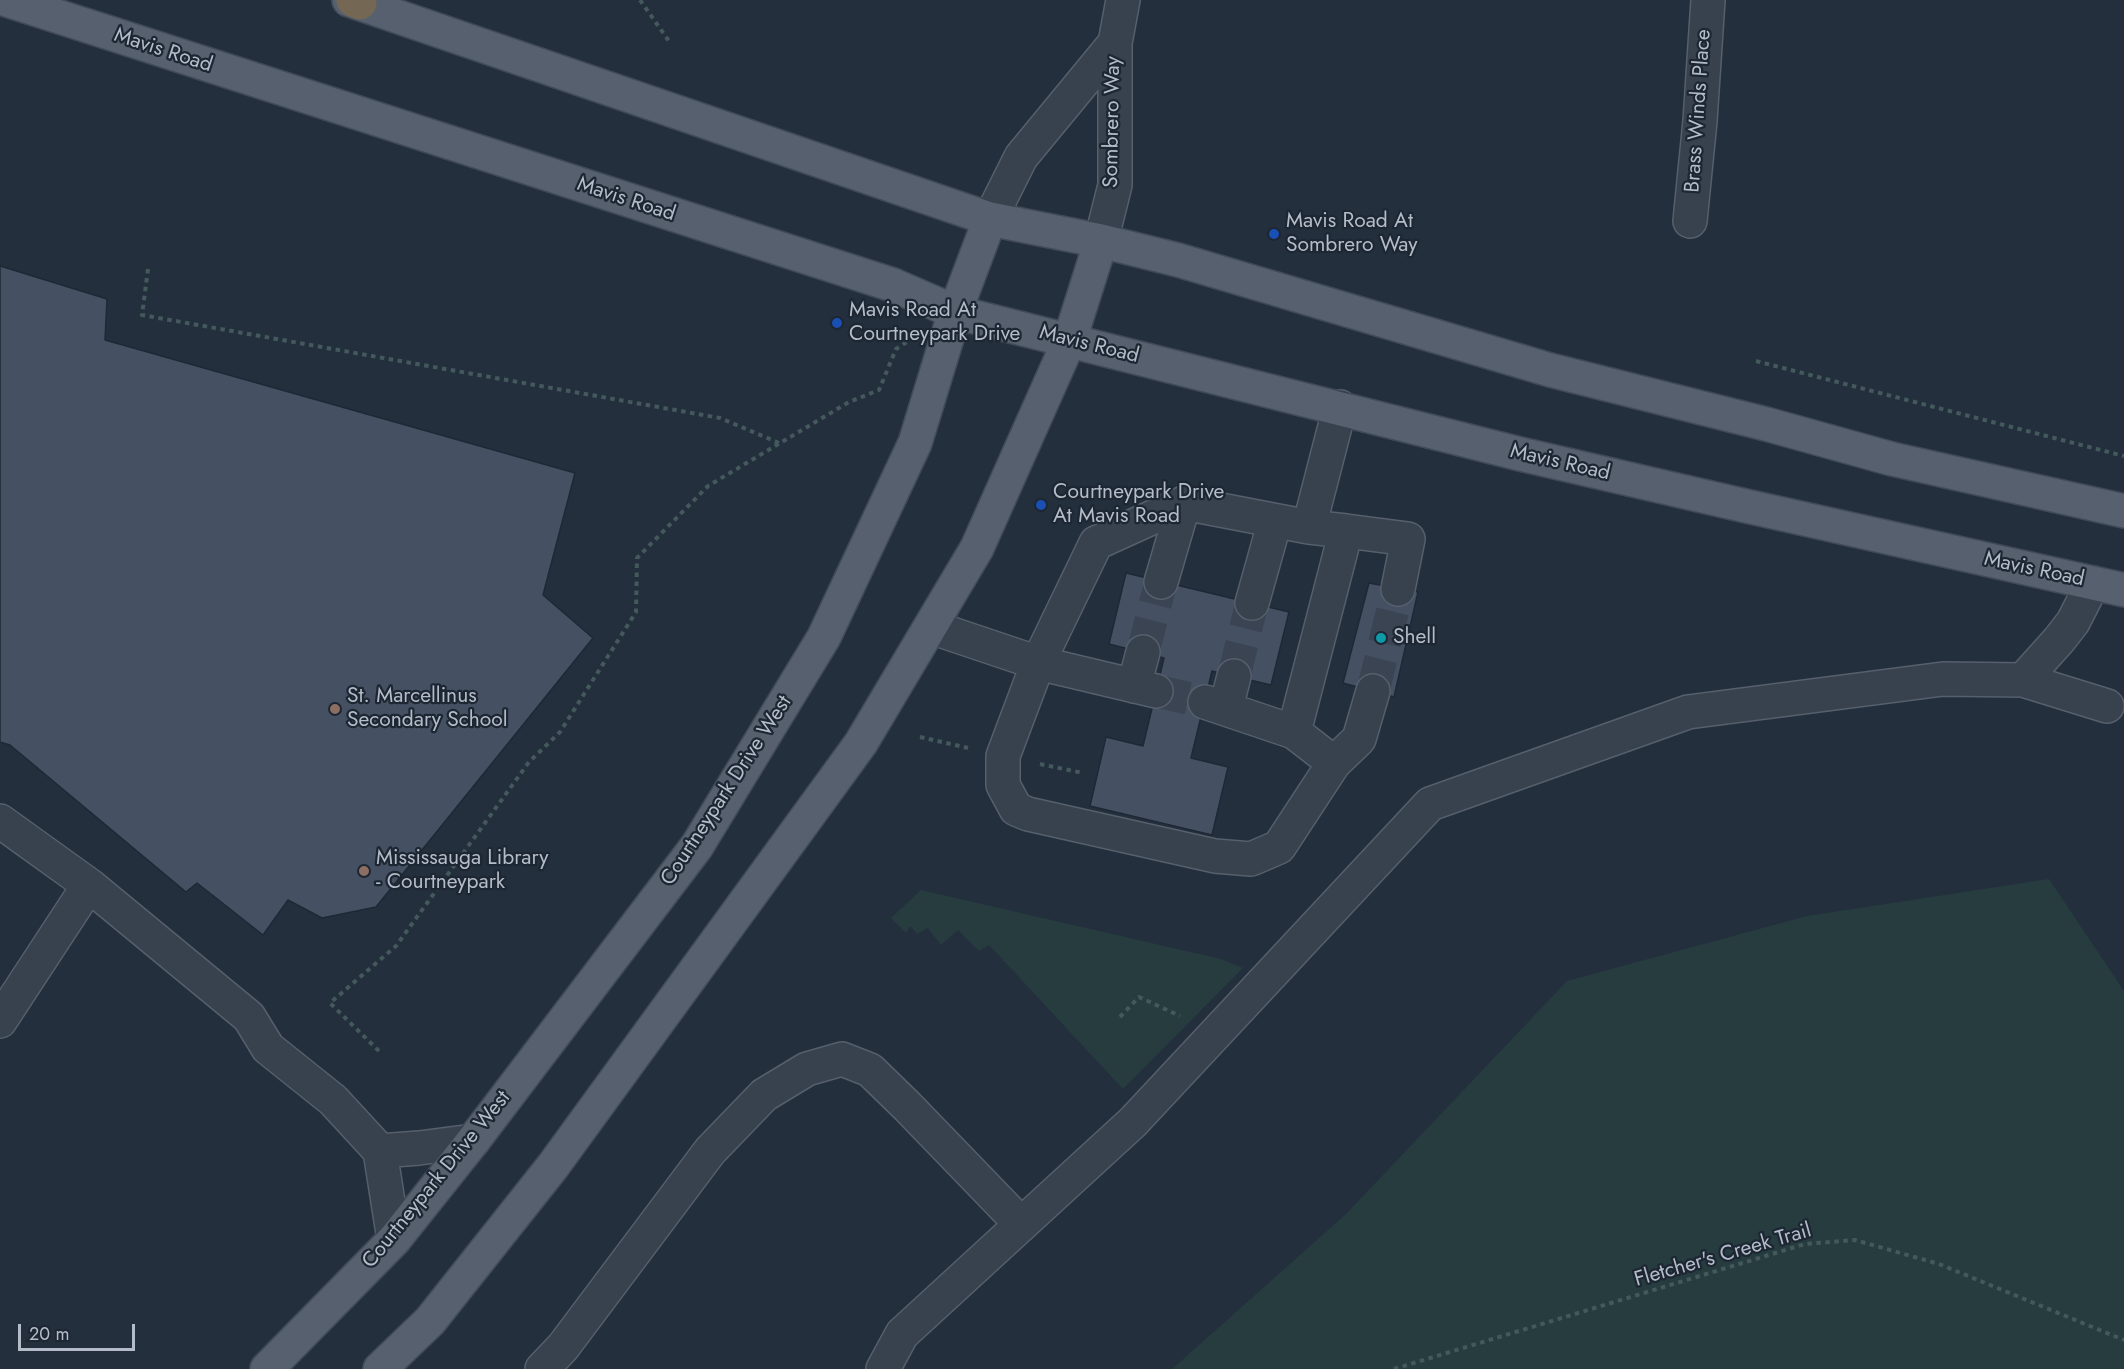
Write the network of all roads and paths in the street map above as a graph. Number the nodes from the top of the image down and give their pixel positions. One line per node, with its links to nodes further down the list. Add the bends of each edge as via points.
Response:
1 (7, 0): 12 (main road, Mavis Road, via 881,282)
2 (640, 0): 7 (path)
3 (1123, 0): 6 (street, Sombrero Way)
4 (1707, 0): 9 (street, Brass Winds Place)
5 (354, 1): 8 (main road)
6 (1114, 43): 8 (street, Sombrero Way, via 1021,157); 10 (street, Sombrero Way, via 1115,185)
7 (671, 44)
8 (990, 219): 10 (main road); 12 (main road, Courtneypark Drive West)
9 (1690, 221)
10 (1101, 242): 13 (main road, Sombrero Way); 19 (main road, via 1178,260 1550,370 1892,459)
11 (148, 269): 16 (path, via 142,315 720,418)
12 (955, 312): 13 (main road, Mavis Road); 16 (path, via 896,349 879,390 849,402); 42 (main road, Courtneypark Drive West, via 915,443 824,637 697,846)
13 (1070, 339): 15 (main road, Mavis Road); 27 (main road, via 977,548)
14 (1756, 361): 17 (path)
15 (1340, 407): 21 (street); 24 (main road, Mavis Road, via 1554,462)
16 (780, 443): 41 (path, via 708,486 637,558 636,612 560,732 529,762 396,946 330,1003)
17 (2124, 456)
18 (1184, 503): 20 (street); 23 (street); 29 (street, via 1096,543)
19 (2124, 512)
20 (1275, 521): 21 (street); 26 (street)
21 (1309, 527): 22 (street)
22 (1346, 531): 25 (street, via 1408,539); 34 (street)
23 (1161, 582)
24 (2109, 586): 31 (street, via 2073,621)
25 (1398, 589)
26 (1252, 603)
27 (931, 627): 29 (street); 48 (main road, via 861,743 553,1166 430,1321)
28 (1143, 652): 29 (street, via 1145,688)
29 (1038, 663): 35 (street, via 1003,756 1003,785 1016,809 1028,814 1215,856 1251,859 1279,847)
30 (1234, 676): 34 (street, via 1215,705)
31 (2024, 680): 33 (street); 40 (street, via 1943,679 1688,712 1430,804)
32 (1373, 691): 35 (street, via 1359,739)
33 (2107, 706)
34 (1294, 732): 35 (street)
35 (1334, 763)
36 (0, 821): 37 (street)
37 (89, 885): 39 (street); 43 (street, via 249,1017 268,1048 333,1100)
38 (1120, 1017): 40 (path, via 1139,996)
39 (0, 1021)
40 (1216, 1033): 44 (street, via 1133,1122)
41 (379, 1051)
42 (472, 1141): 43 (street); 45 (main road, Courtneypark Drive West)
43 (380, 1150): 45 (street)
44 (1021, 1224): 49 (street, via 870,1070 842,1059 807,1069 764,1095 710,1152 563,1347); 50 (street, via 902,1334)
45 (394, 1240): 47 (main road, Courtneypark Drive West)
46 (2124, 1340): 51 (path, Fletcher's Creek Trail, via 1940,1264 1854,1240 1805,1244)
47 (267, 1369)
48 (380, 1369)
49 (542, 1369)
50 (883, 1369)
51 (1394, 1369)

